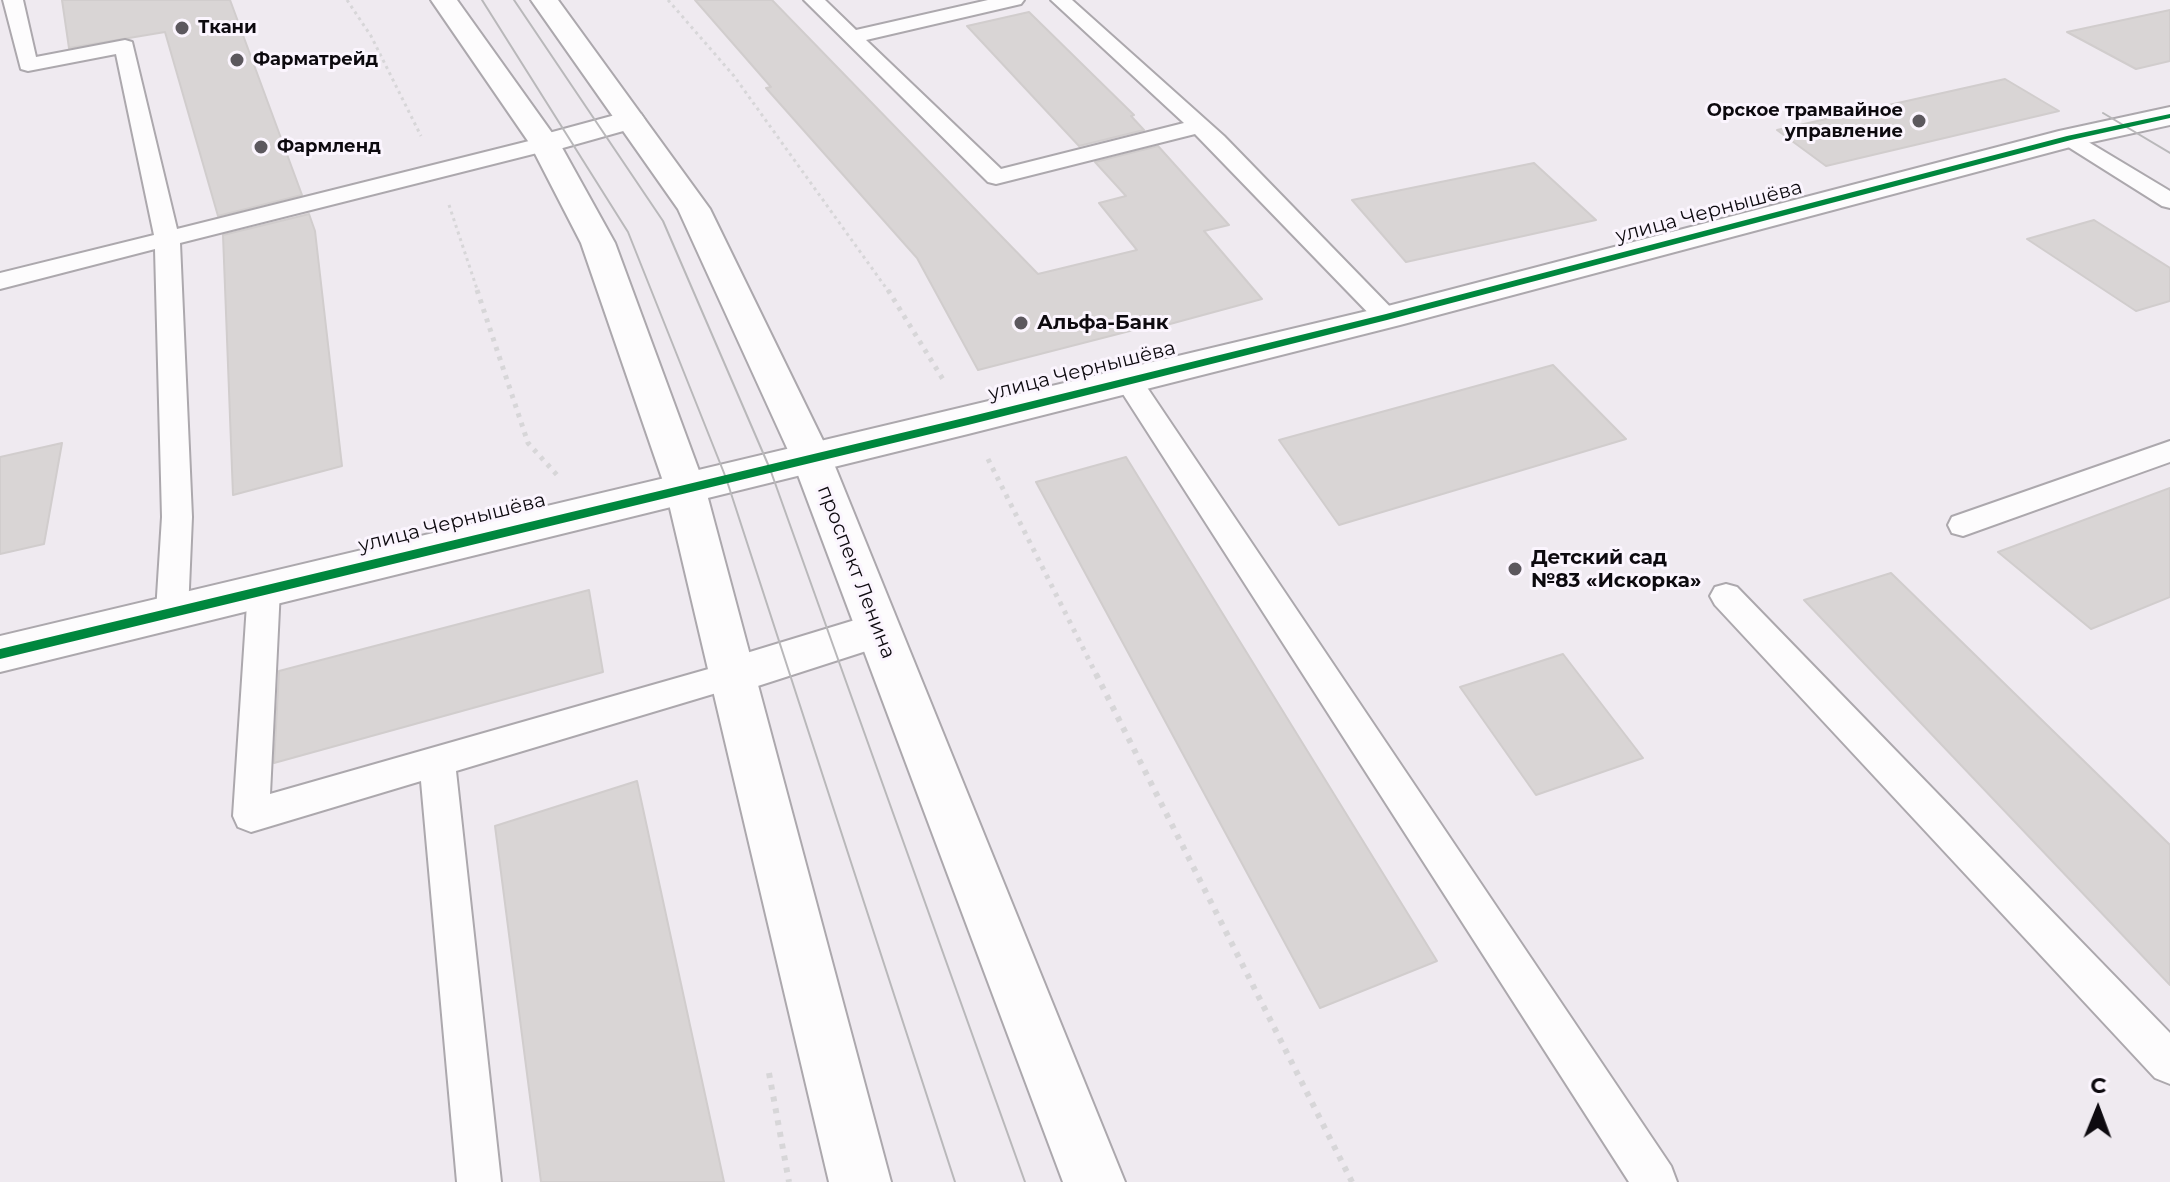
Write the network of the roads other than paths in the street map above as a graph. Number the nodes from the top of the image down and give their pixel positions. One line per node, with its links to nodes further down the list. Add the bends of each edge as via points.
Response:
1 (13, 0): 16 (lane, via 28,65 125,46)
2 (444, 0): 14 (main road)
3 (544, 0): 10 (main road, проспект Ленина)
4 (814, 0): 9 (lane)
5 (917, 0): 8 (lane)
6 (1014, 0): 8 (lane)
7 (1061, 0): 12 (lane)
8 (934, 17): 9 (lane)
9 (852, 37): 12 (lane, via 996,177)
10 (630, 120): 14 (main road); 21 (main road, проспект Ленина, via 694,209)
11 (2165, 121): 13 (main road, улица Чернышёва)
12 (1199, 126): 18 (lane)
13 (2070, 138): 15 (lane); 18 (main road, улица Чернышёва)
14 (545, 144): 16 (lane); 22 (main road, via 598,243)
15 (2170, 201)
16 (167, 237): 17 (lane); 26 (lane, via 177,517)
17 (0, 281)
18 (1387, 317): 19 (main road, улица Чернышёва)
19 (1128, 380): 21 (main road, улица Чернышёва); 35 (lane)
20 (2170, 451): 23 (lane)
21 (812, 459): 22 (main road, улица Чернышёва); 27 (main road, проспект Ленина)
22 (685, 487): 24 (main road, улица Чернышёва); 29 (main road)
23 (1963, 525)
24 (264, 589): 26 (main road, улица Чернышёва); 30 (lane, via 251,816)
25 (1726, 596): 31 (lane)
26 (172, 612): 28 (main road, улица Чернышёва)
27 (878, 630): 29 (main road); 34 (main road, проспект Ленина)
28 (0, 654)
29 (733, 675): 30 (lane); 33 (main road)
30 (437, 762): 32 (lane)
31 (2170, 1063)
32 (479, 1182)
33 (860, 1182)
34 (1094, 1182)
35 (1655, 1182)

